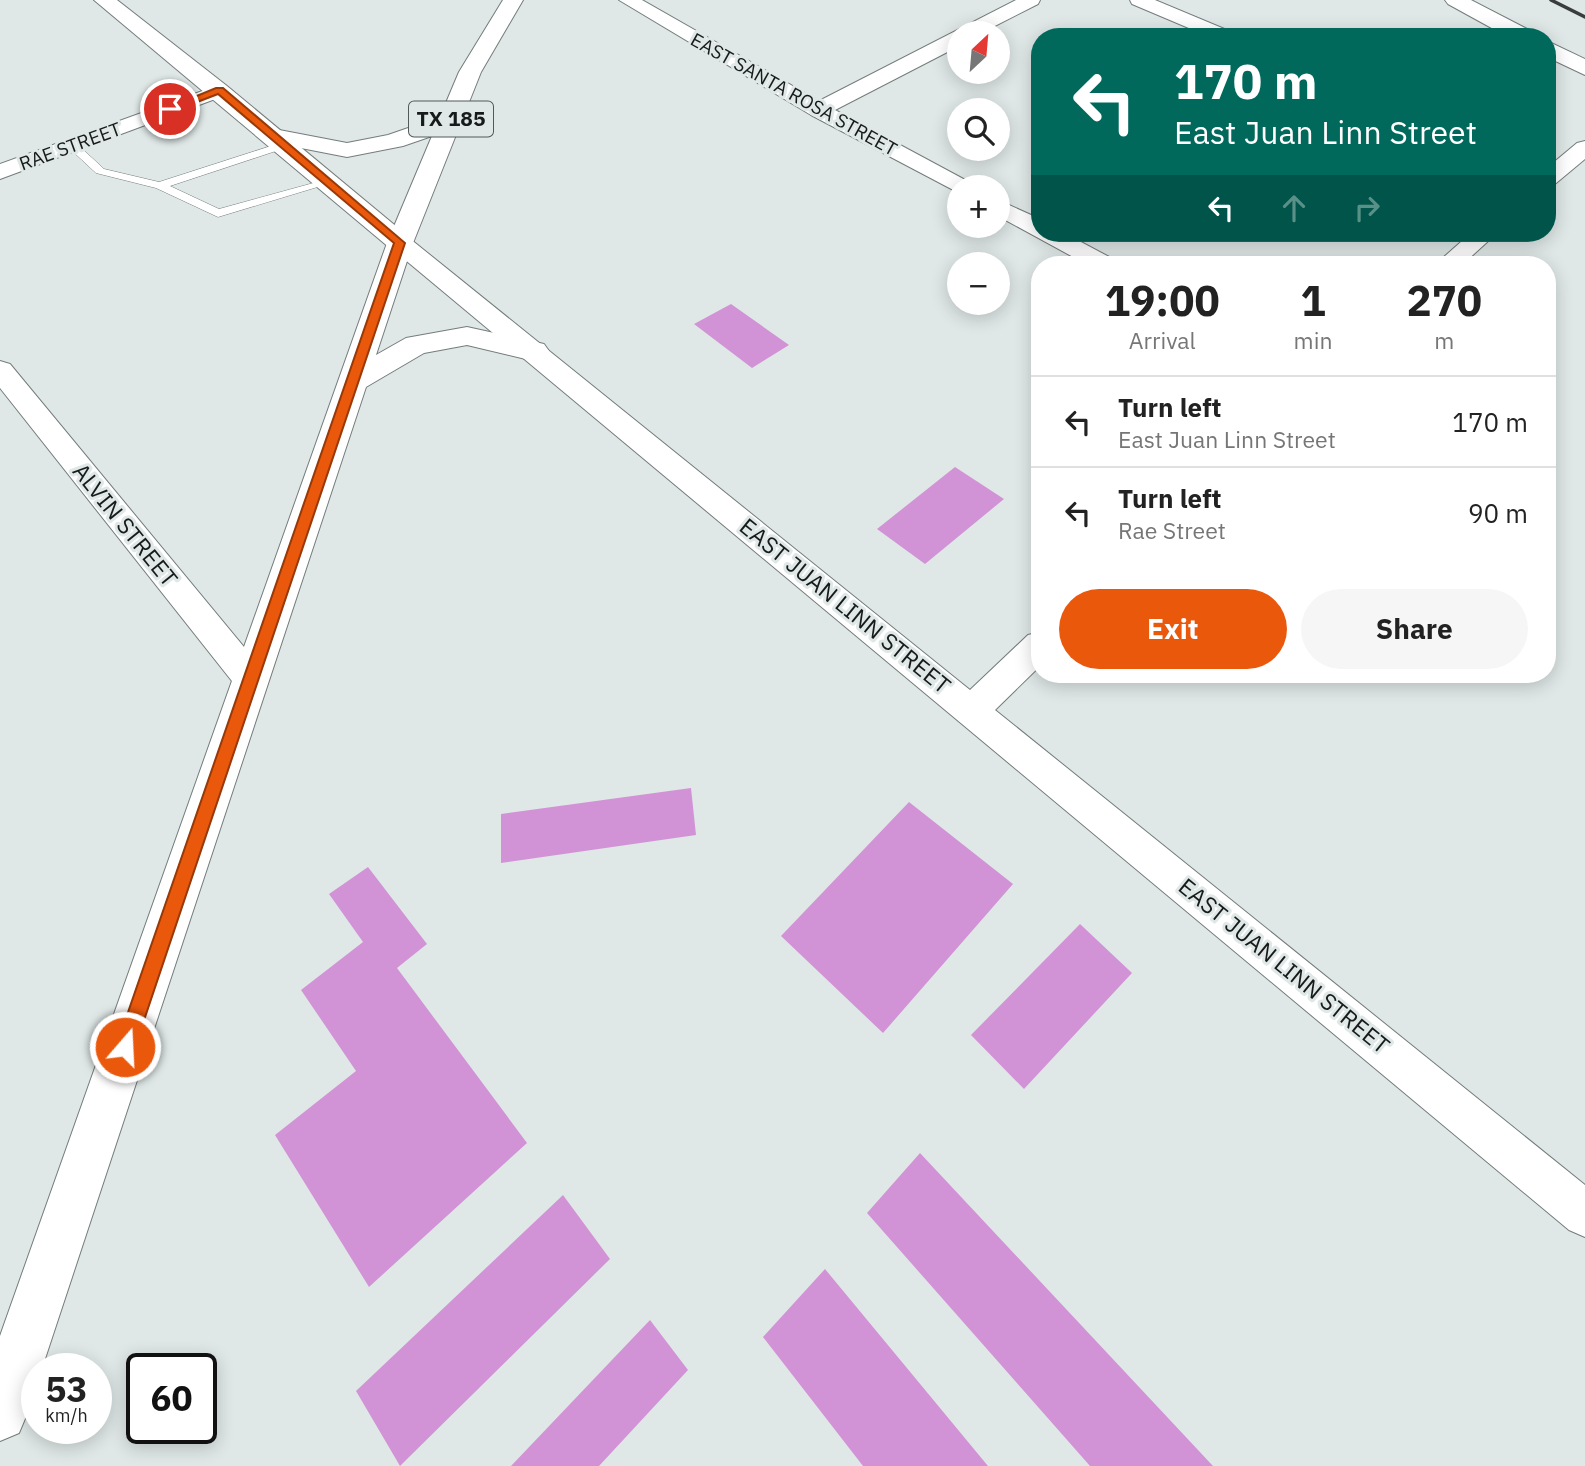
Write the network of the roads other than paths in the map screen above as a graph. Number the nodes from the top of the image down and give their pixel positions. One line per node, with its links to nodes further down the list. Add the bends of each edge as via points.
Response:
1 (104, 0): 13 (main road, EAST JUAN LINN STREET)
2 (513, 0): 15 (main road, TX 185, via 470,72)
3 (628, 0): 14 (street, EAST SANTA ROSA STREET)
4 (1031, 0): 7 (street)
5 (1139, 0): 8 (street)
6 (1455, 0): 9 (main road)
7 (990, 21)
8 (1206, 28)
9 (1508, 28)
10 (947, 43): 14 (street)
11 (1556, 53): 12 (main road)
12 (1585, 68)
13 (219, 90): 16 (main road, EAST JUAN LINN STREET); 17 (street, RAE STREET)
14 (818, 110): 21 (street, EAST SANTA ROSA STREET)
15 (450, 121): 16 (main road, via 394,141 346,150); 28 (main road, TX 185)
16 (279, 141): 22 (main road, EAST JUAN LINN STREET); 23 (lane)
17 (72, 145): 20 (street, RAE STREET); 23 (lane, via 100,171)
18 (1585, 148): 19 (street)
19 (1556, 170)
20 (0, 172)
21 (947, 179)
22 (328, 182): 23 (lane, via 218,212); 28 (main road, EAST JUAN LINN STREET)
23 (160, 186)
24 (1010, 213): 25 (street)
25 (1031, 224)
26 (1063, 242): 29 (street)
27 (1474, 242): 30 (street)
28 (400, 243): 31 (street, EAST JUAN LINN STREET); 33 (main road, TX 185)
29 (1089, 256)
30 (1458, 256)
31 (534, 351): 33 (main road, via 467,336 416,345); 36 (street, EAST JUAN LINN STREET)
32 (0, 370): 35 (street, ALVIN STREET)
33 (352, 382): 35 (main road, TX 185)
34 (1031, 654): 36 (street)
35 (251, 680): 38 (main road, TX 185)
36 (972, 710): 37 (street, EAST JUAN LINN STREET)
37 (1585, 1214)
38 (0, 1414)

